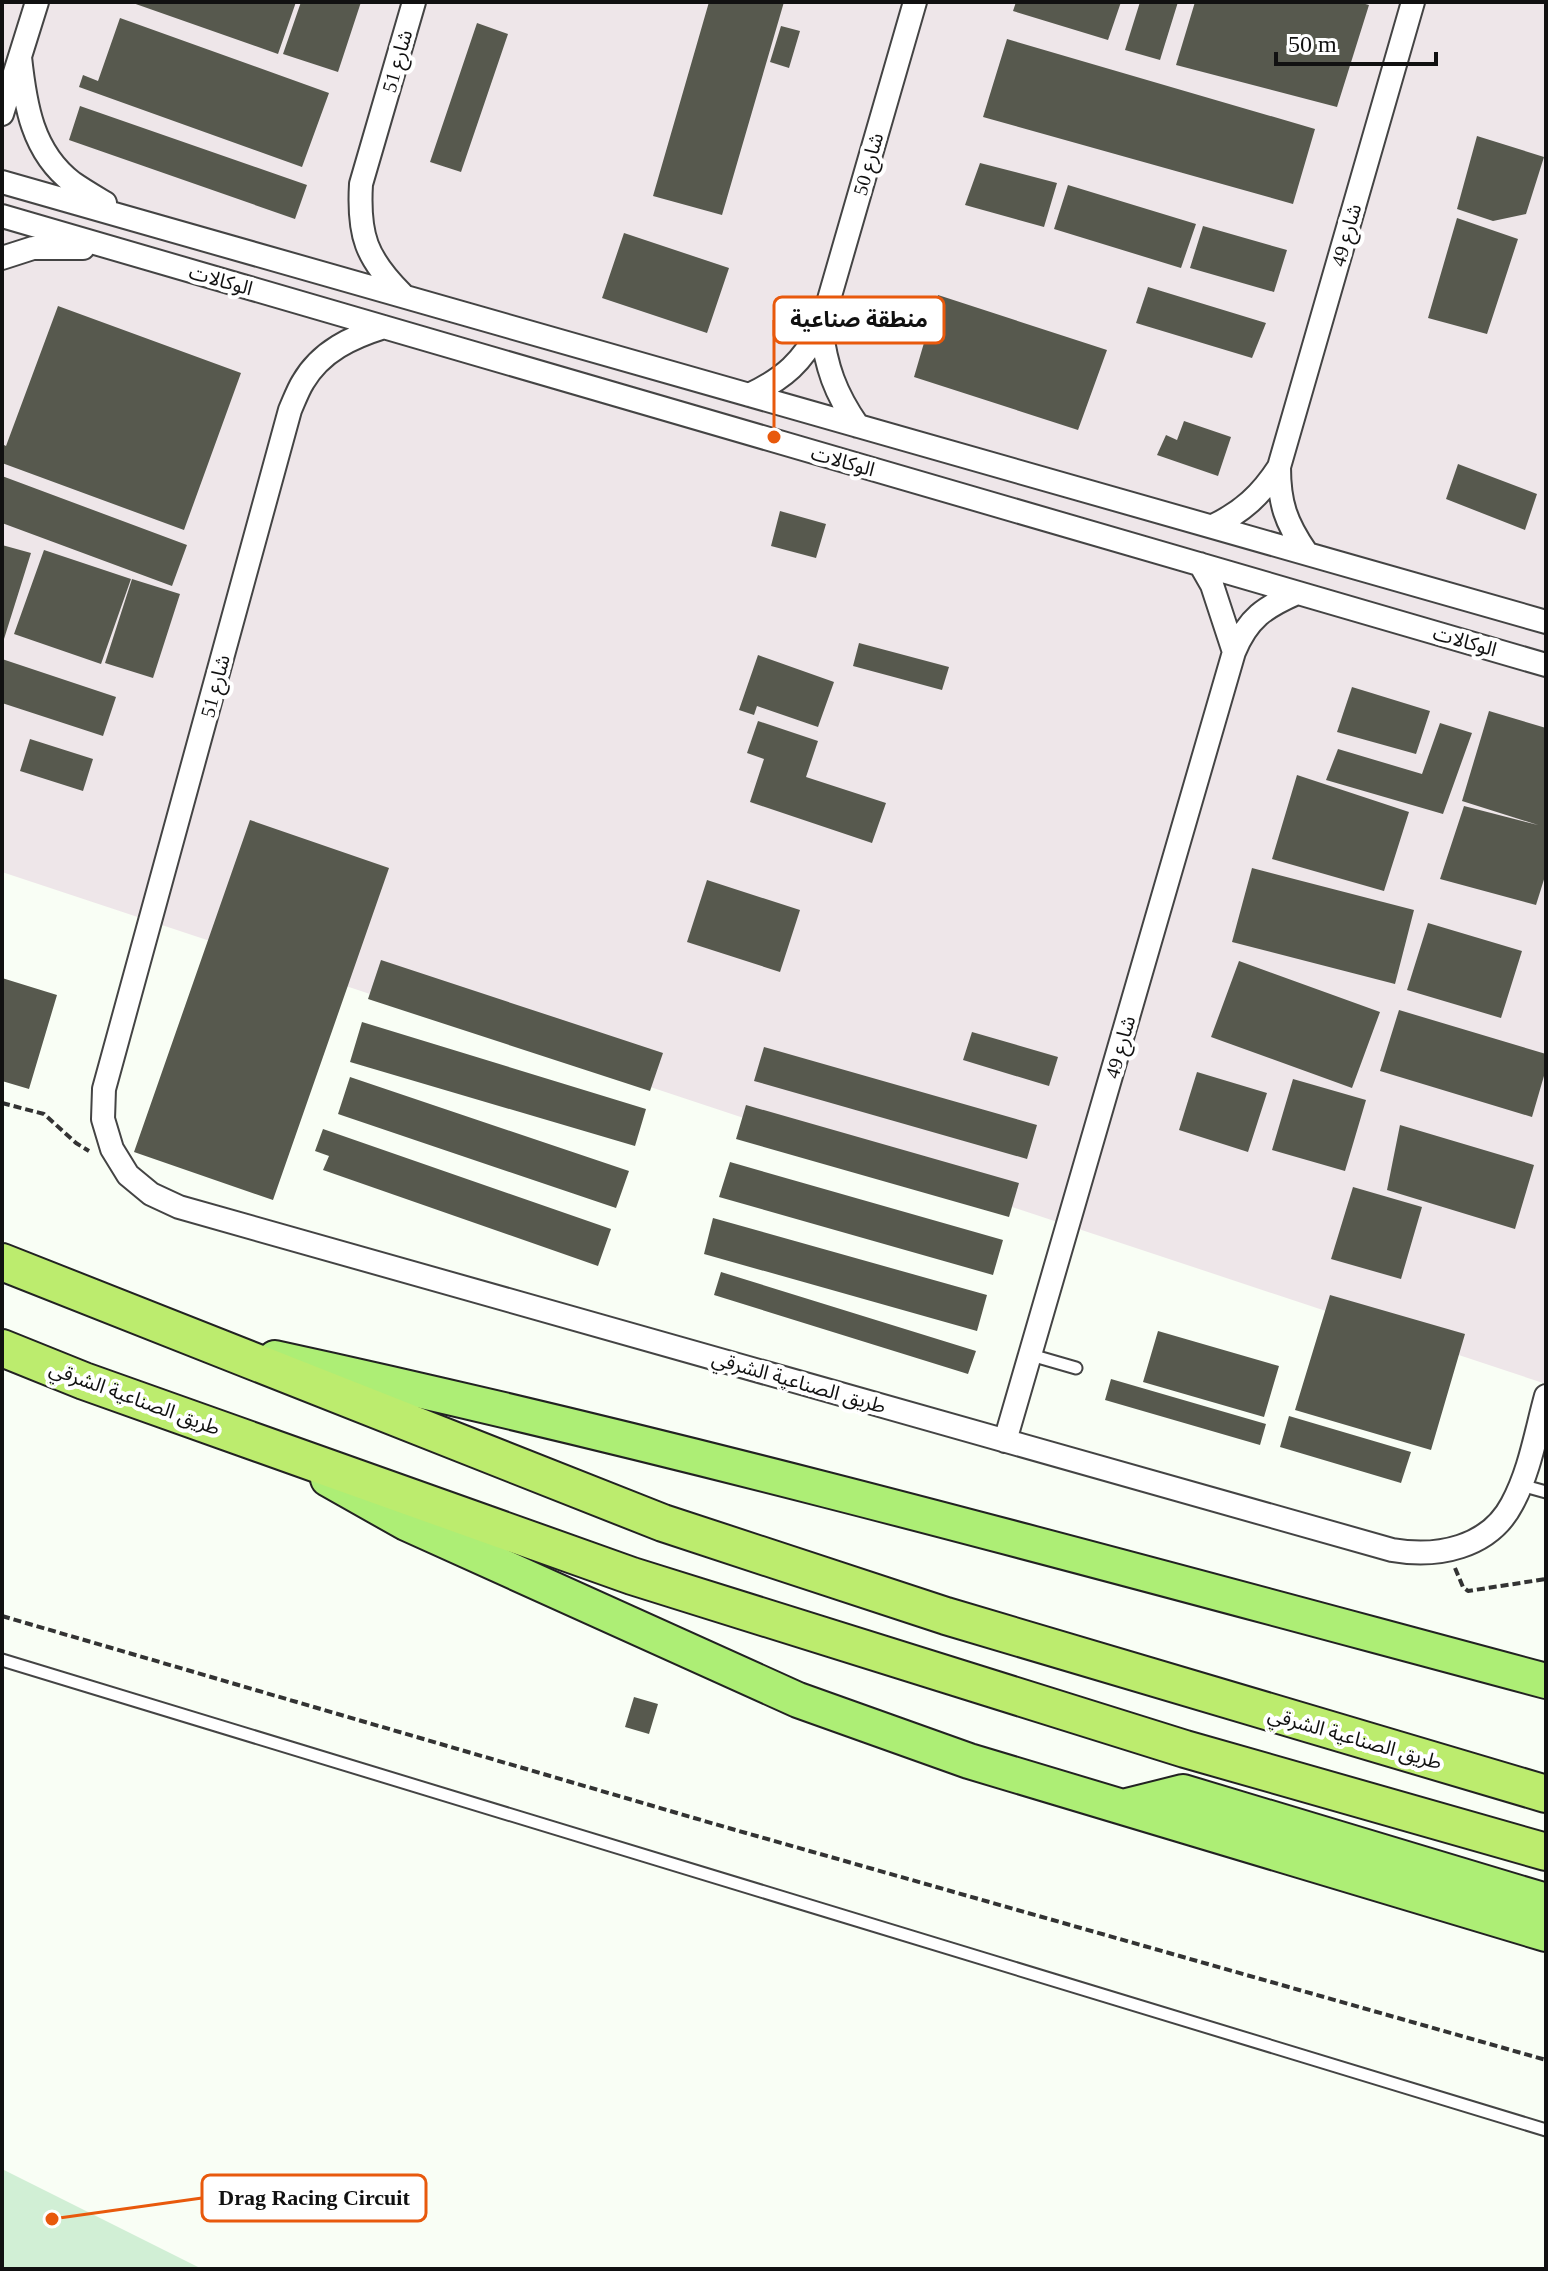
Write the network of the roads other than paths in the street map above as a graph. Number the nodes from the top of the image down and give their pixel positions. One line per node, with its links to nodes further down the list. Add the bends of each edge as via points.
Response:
1 (37, 2): 5 (street)
2 (414, 2): 12 (street, شارع 51, via 361,184 359,215 373,259)
3 (915, 2): 14 (street, شارع 50)
4 (1413, 2): 17 (street, شارع 49)
5 (20, 57): 6 (street); 9 (street, via 27,110 48,157 71,181)
6 (2, 114)
7 (2, 182): 9 (street, الوكالات)
8 (2, 216): 10 (street, الوكالات)
9 (126, 217): 12 (street, الوكالات)
10 (109, 247): 11 (street, via 33,248); 13 (street, الوكالات)
11 (2, 258)
12 (403, 295): 15 (street, الوكالات)
13 (384, 327): 20 (street, الوكالات); 25 (street, شارع 51, via 353,337 325,355 304,380 290,410)
14 (821, 327): 15 (street, شارع 50, via 792,368); 16 (street, شارع 50, via 831,379)
15 (749, 395): 16 (street, الوكالات)
16 (858, 426): 18 (street, الوكالات)
17 (1279, 467): 18 (street, شارع 49, via 1251,503); 19 (street, شارع 49, via 1284,513)
18 (1213, 526): 19 (street, الوكالات)
19 (1306, 552): 22 (street, الوكالات)
20 (1200, 564): 21 (street, الوكالات); 23 (street)
21 (1297, 593): 23 (street, شارع 49, via 1255,617); 24 (street, الوكالات)
22 (1546, 622)
23 (1234, 652): 29 (street, شارع 49)
24 (1546, 665)
25 (104, 1089): 32 (street, طريق الصناعية الشرقي, via 107,1134 128,1175 179,1207)
26 (2, 1262): 27 (highway, طريق الصناعية الشرقي)
27 (215, 1345): 37 (main road, طريق الصناعية الشرقي, via 405,1386 926,1515); 38 (highway, طريق الصناعية الشرقي, via 663,1523 946,1616)
28 (2, 1348): 33 (highway, طريق الصناعية الشرقي)
29 (1031, 1355): 30 (lane); 32 (street, شارع 49)
30 (1076, 1368)
31 (1546, 1396): 34 (street, طريق الصناعية الشرقي)
32 (1005, 1441): 34 (street, طريق الصناعية الشرقي, via 1414,1554 1447,1551 1479,1538 1511,1506)
33 (268, 1445): 39 (main road, طريق الصناعية الشرقي, via 406,1523 798,1700 969,1761); 40 (highway, طريق الصناعية الشرقي, via 632,1576 1185,1749)
34 (1524, 1475): 35 (lane)
35 (1546, 1492)
36 (2, 1660): 43 (lane)
37 (1546, 1681)
38 (1546, 1794)
39 (1123, 1807): 41 (main road, via 1183,1792); 42 (main road, طريق الصناعية الشرقي)
40 (1546, 1852)
41 (1546, 1901)
42 (1546, 1934)
43 (1546, 2130)

